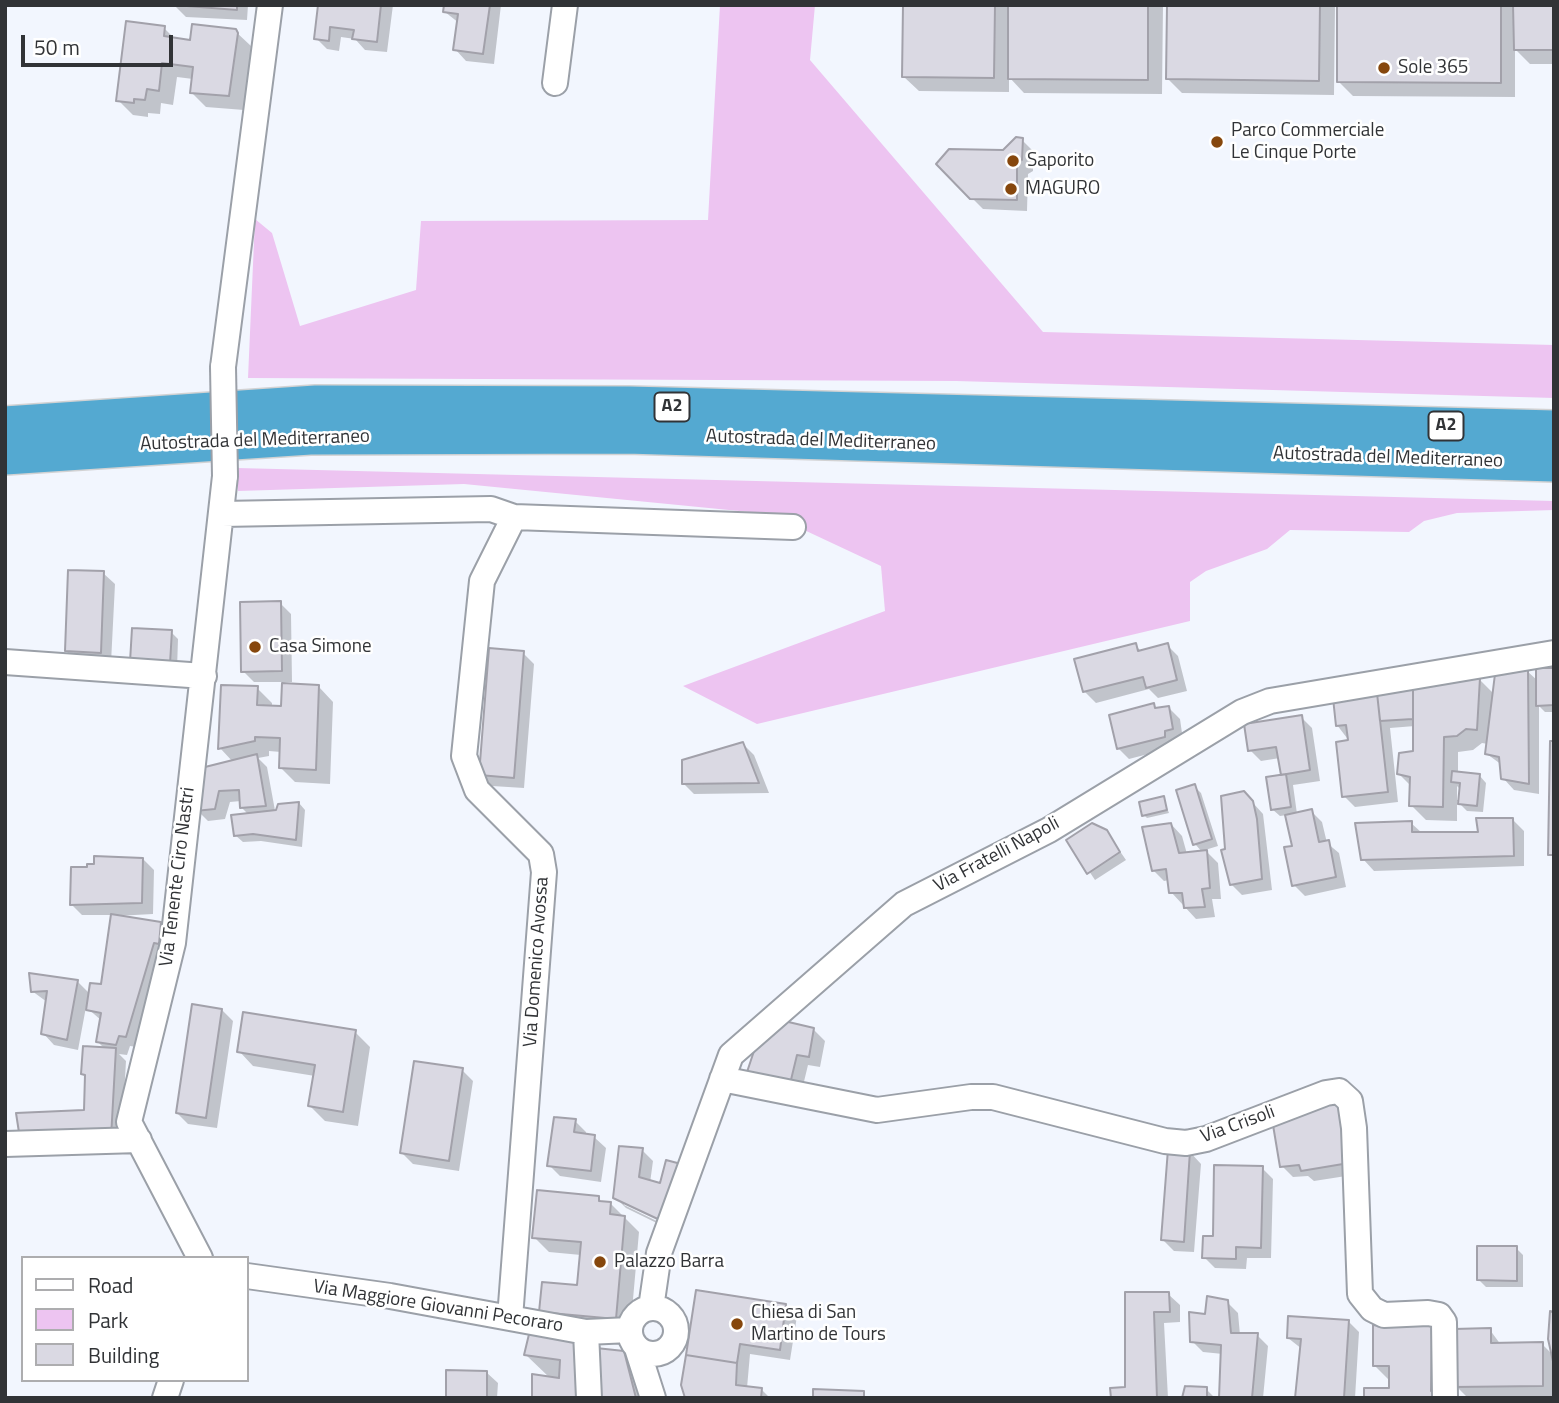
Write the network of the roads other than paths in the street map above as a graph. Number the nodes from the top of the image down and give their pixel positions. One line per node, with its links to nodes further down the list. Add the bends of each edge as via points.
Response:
1 (270, 5): 12 (street, Via Tenente Ciro Nastri, bridge, via 223,367)
2 (565, 5): 3 (street)
3 (555, 83)
4 (1554, 417): 5 (highway, via 1437,414)
5 (1338, 423): 6 (highway, Autostrada del Mediterraneo / A2, via 629,405 316,404); 7 (highway, Autostrada del Mediterraneo / A2)
6 (5, 425)
7 (1554, 429)
8 (310, 436): 9 (highway, Autostrada del Mediterraneo / A2); 10 (highway, Autostrada del Mediterraneo / A2, via 628,435); 11 (highway, via 247,453)
9 (5, 456)
10 (1554, 463)
11 (5, 473)
12 (222, 514): 13 (street, via 491,509); 17 (street, Via Tenente Ciro Nastri)
13 (514, 517): 14 (street); 24 (street, Via Domenico Avossa, via 482,581 464,757 477,790 541,854 544,872)
14 (793, 527)
15 (1554, 653): 18 (street, Via Fratelli Napoli, via 1315,691 1242,712 1049,830 904,904 731,1055)
16 (5, 662): 17 (street)
17 (204, 677): 19 (street, Via Tenente Ciro Nastri, via 173,943 129,1122)
18 (722, 1079): 23 (street, Via Fratelli Napoli, via 659,1253); 31 (street, Via Crisoli, via 877,1110 993,1097 1165,1142 1186,1143 1339,1091 1350,1101 1354,1128 1360,1294 1384,1315 1439,1315 1444,1322)
19 (138, 1140): 20 (street); 21 (street, Via Tenente Ciro Nastri)
20 (5, 1144)
21 (199, 1256)
22 (248, 1276): 24 (street, Via Maggiore Giovanni Pecoraro)
23 (651, 1308): 26 (street, via 639,1313); 27 (street, via 666,1312 675,1324 675,1340)
24 (510, 1318): 25 (street, Via Maggiore Giovanni Pecoraro)
25 (586, 1332): 26 (street, Via Maggiore Giovanni Pecoraro); 28 (street)
26 (633, 1339): 27 (street, via 650,1354); 29 (street)
27 (664, 1352): 30 (street)
28 (589, 1398)
29 (653, 1398)
30 (660, 1398)
31 (1445, 1398)

